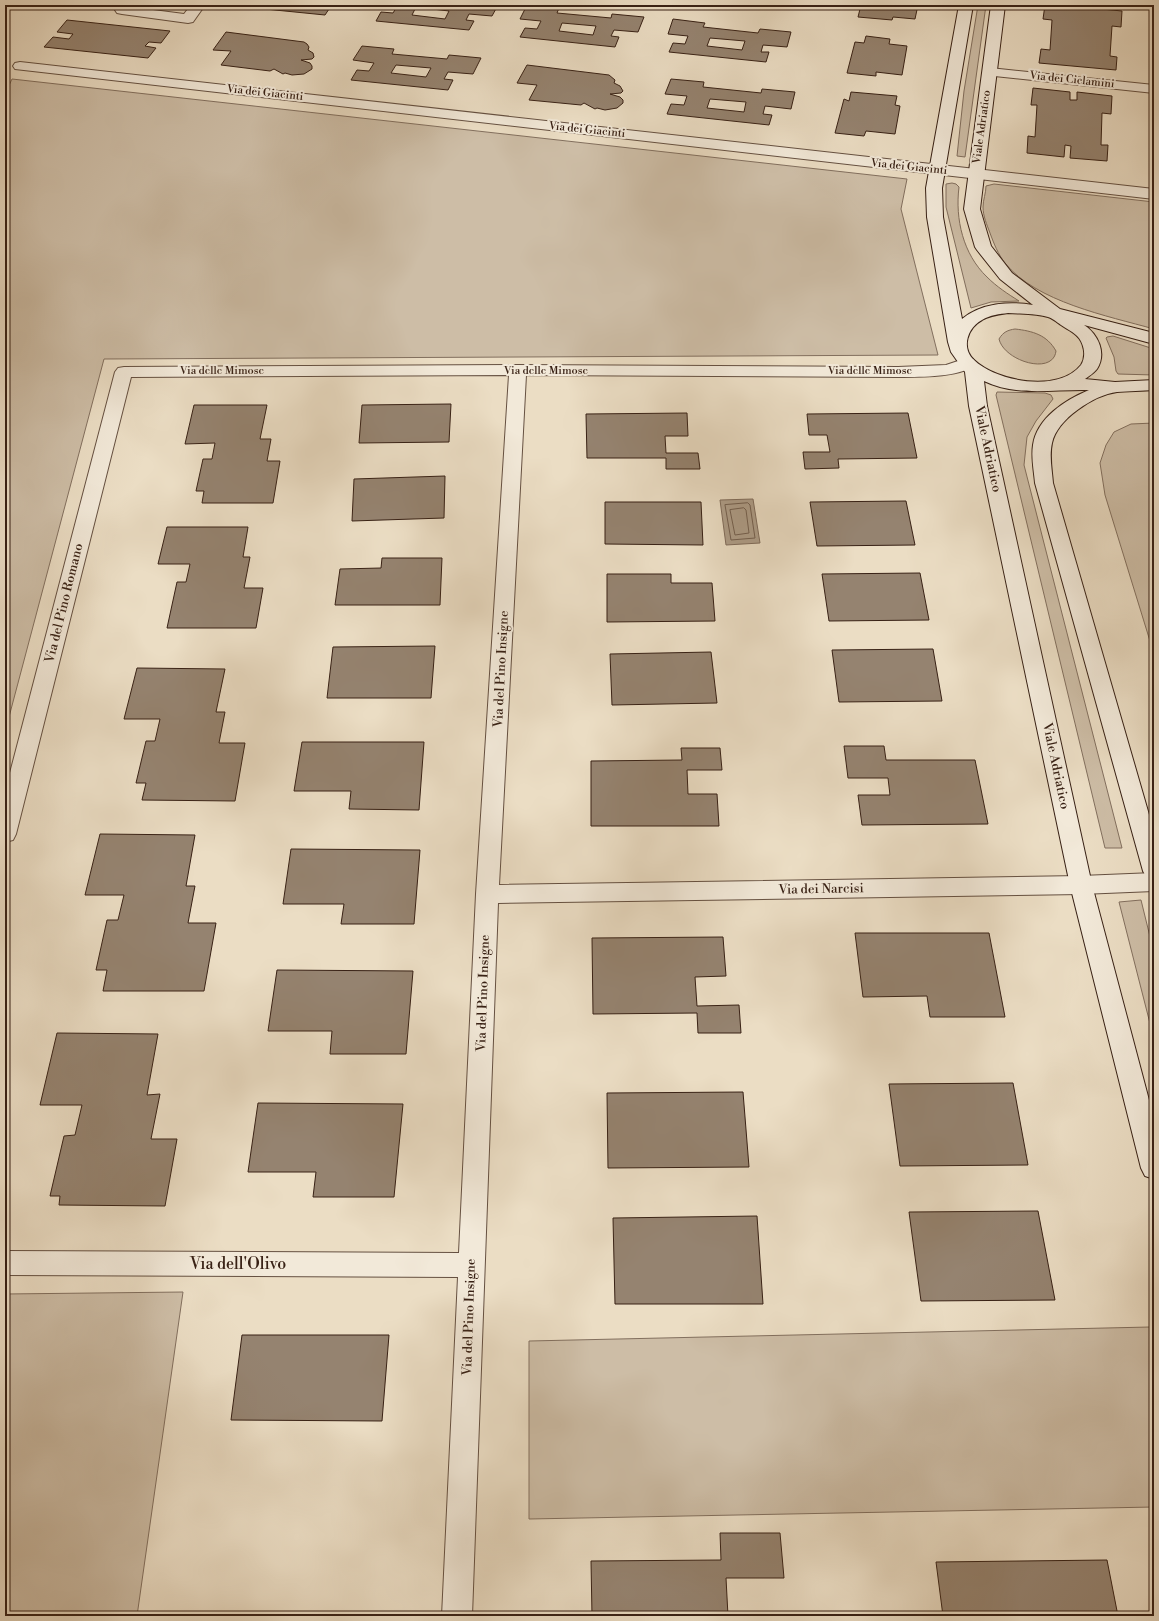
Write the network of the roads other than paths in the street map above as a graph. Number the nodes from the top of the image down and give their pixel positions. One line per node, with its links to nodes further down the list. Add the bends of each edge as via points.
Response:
1 (198, 5): 4 (street, via 188,18)
2 (966, 5): 8 (street)
3 (998, 5): 6 (street, Viale Adriatico)
4 (122, 10)
5 (20, 66): 8 (street, Via dei Giacinti)
6 (990, 72): 7 (street, Via dei Ciclamini); 9 (street, Viale Adriatico)
7 (1154, 89)
8 (936, 170): 9 (street, Via dei Giacinti); 13 (street, via 935,217)
9 (976, 174): 10 (street, Via dei Giacinti); 11 (street, Viale Adriatico, via 972,209 983,247 1006,276)
10 (1154, 194)
11 (1054, 313): 12 (street, via 1105,324); 13 (street, via 1014,308 985,313 968,322 960,331); 17 (street, via 1082,331 1091,343 1093,355 1089,367)
12 (1154, 339)
13 (957, 342): 14 (street)
14 (967, 363): 15 (street, Via delle Mimose, via 948,370 898,372); 17 (street, via 994,379 1015,385 1036,387); 23 (street, Viale Adriatico, via 974,372 980,414)
15 (518, 370): 16 (street, Via delle Mimose); 24 (street, Via del Pino Insigne)
16 (124, 372): 20 (street, Via del Pino Romano)
17 (1063, 384): 19 (street)
18 (1154, 385): 19 (street)
19 (1115, 387): 21 (street, via 1081,399 1064,411 1048,429 1043,442 1044,483)
20 (5, 834)
21 (1154, 871)
22 (1154, 882): 23 (street, Via dei Narcisi)
23 (1081, 885): 24 (street, Via dei Narcisi); 25 (street, Viale Adriatico)
24 (487, 894): 27 (street, Via del Pino Insigne)
25 (1154, 1168)
26 (5, 1263): 27 (street, Via dell'Olivo)
27 (471, 1265): 28 (street, Via del Pino Insigne)
28 (457, 1616)

